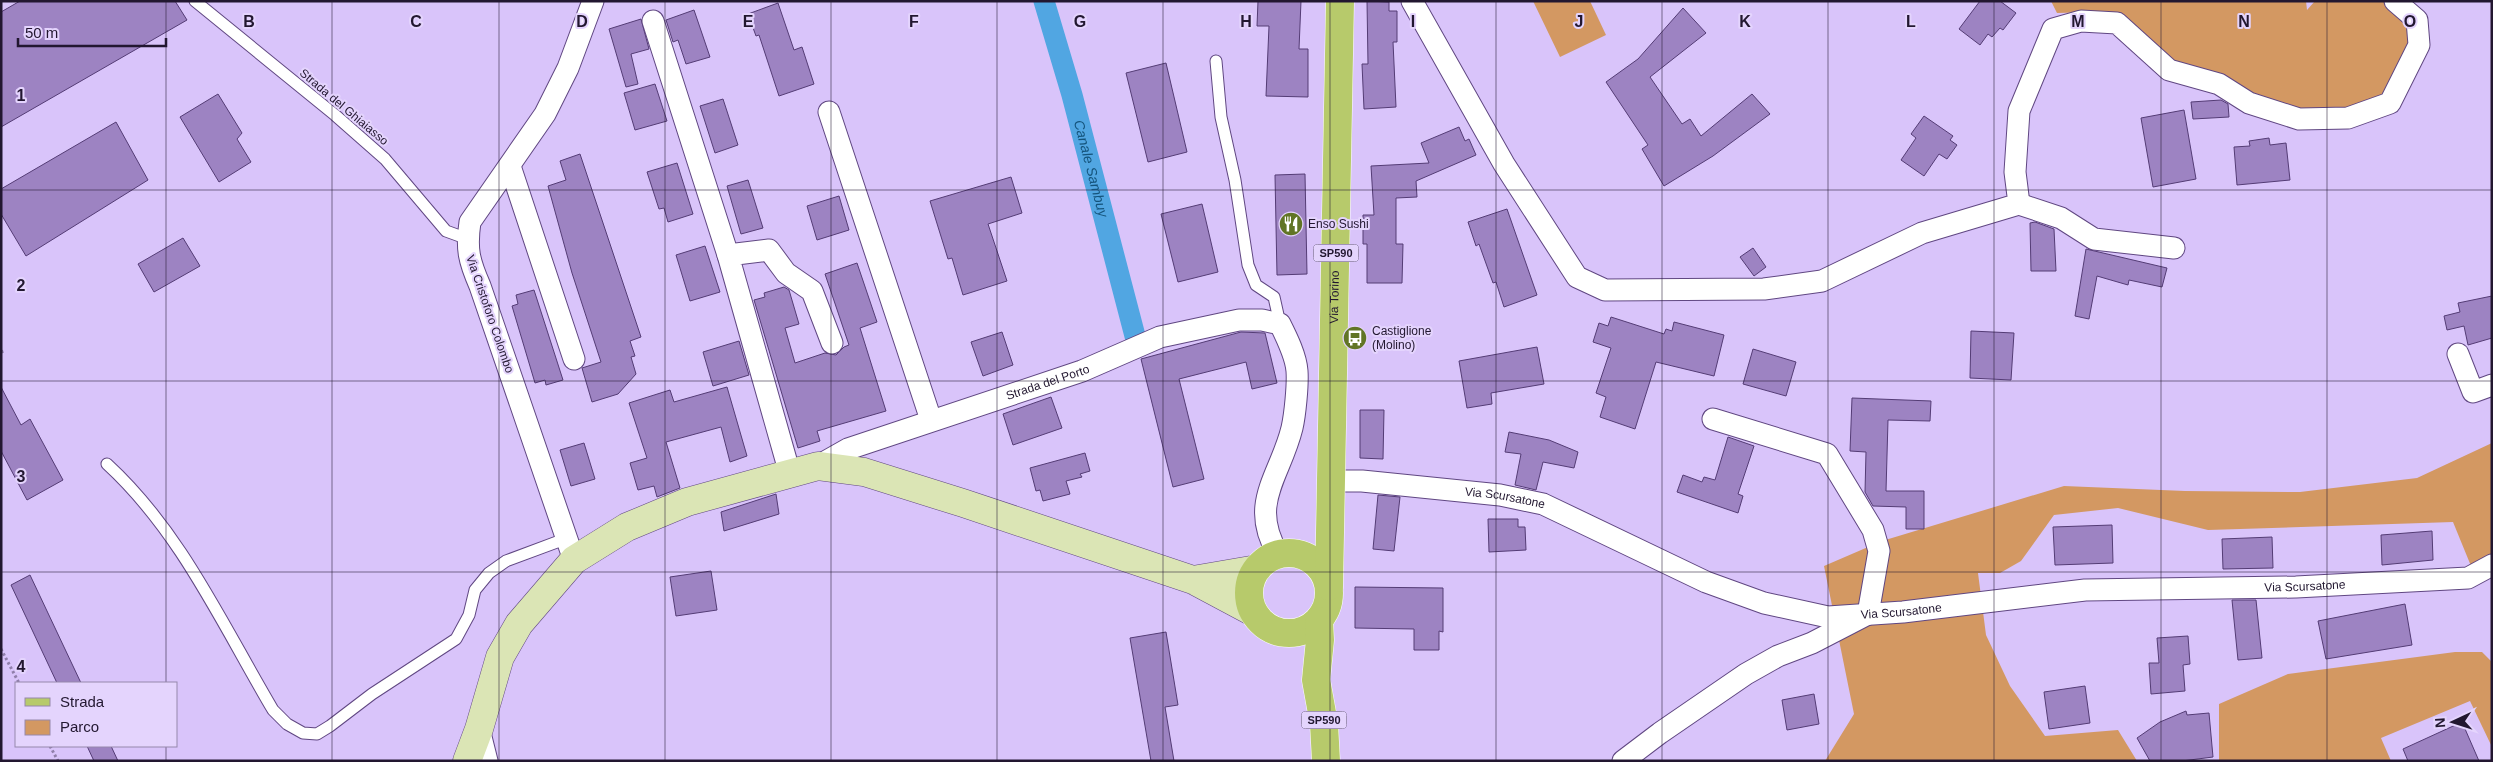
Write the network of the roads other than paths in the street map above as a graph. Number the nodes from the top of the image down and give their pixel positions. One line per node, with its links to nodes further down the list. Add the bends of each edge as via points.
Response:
1 (195, 1): 11 (lane, Strada del Ghiaiasso, via 385,158 446,231)
2 (593, 1): 9 (street, Via Cristoforo Colombo, via 568,68 545,114)
3 (1340, 1): 24 (main road, Via Torino / SP590)
4 (1412, 1): 10 (street, via 1504,164 1577,277 1605,290 1764,289 1822,281 1922,233)
5 (2395, 1): 10 (street, via 2417,20 2419,45 2390,102 2348,118 2299,119 2250,103 2218,84 2169,70 2117,23 2081,21 2053,29 2019,111 2015,172)
6 (653, 20): 13 (street)
7 (1216, 61): 14 (lane, via 1221,117 1234,171 1248,265 1256,285 1274,297)
8 (829, 112): 20 (street)
9 (510, 166): 11 (street, Via Cristoforo Colombo, via 470,222); 17 (street)
10 (2019, 204): 12 (street, via 2061,218 2094,239)
11 (468, 239): 25 (street, Via Cristoforo Colombo, via 468,258)
12 (2174, 248)
13 (728, 255): 15 (street, via 769,250 786,274 812,292); 23 (street)
14 (1280, 324): 20 (street, Strada del Porto, via 1239,320 1160,337 1082,371); 26 (street, via 1297,371 1292,428 1268,488 1264,514 1270,541)
15 (832, 343)
16 (2458, 354): 18 (street, via 2473,392)
17 (574, 359)
18 (2492, 385)
19 (1713, 419): 31 (street, via 1827,454 1873,530 1879,551)
20 (931, 420): 22 (street, Strada del Porto, via 848,449)
21 (107, 464): 25 (lane, via 134,489 167,530 273,710 287,724 304,733 317,734 330,726 456,639 470,615 475,590 489,572 506,561)
22 (818, 466): 23 (main road); 28 (main road, via 864,472)
23 (790, 474): 25 (main road, via 687,502)
24 (1331, 493): 26 (main road, SP590); 29 (main road, SP590); 31 (street, Via Scursatone, via 1362,481 1500,495 1543,504 1706,582 1764,603 1828,618)
25 (570, 550): 35 (main road, via 500,657)
26 (1280, 560): 28 (main road); 29 (main road, via 1320,568); 30 (main road, SP590, via 1249,590)
27 (2492, 565): 31 (street, Via Scursatone, via 2468,578 2296,587 2086,590)
28 (1193, 580): 30 (main road)
29 (1329, 586): 32 (main road, SP590, via 1326,611)
30 (1254, 612): 33 (main road, SP590, via 1267,627)
31 (1868, 614): 39 (street, via 1746,674)
32 (1319, 621): 33 (main road, via 1298,633); 34 (main road, SP590)
33 (1285, 634): 34 (main road, SP590)
34 (1316, 680): 38 (main road, SP590, via 1324,724)
35 (479, 729): 36 (main road); 37 (street)
36 (467, 761)
37 (487, 761)
38 (1326, 761)
39 (1623, 761)

